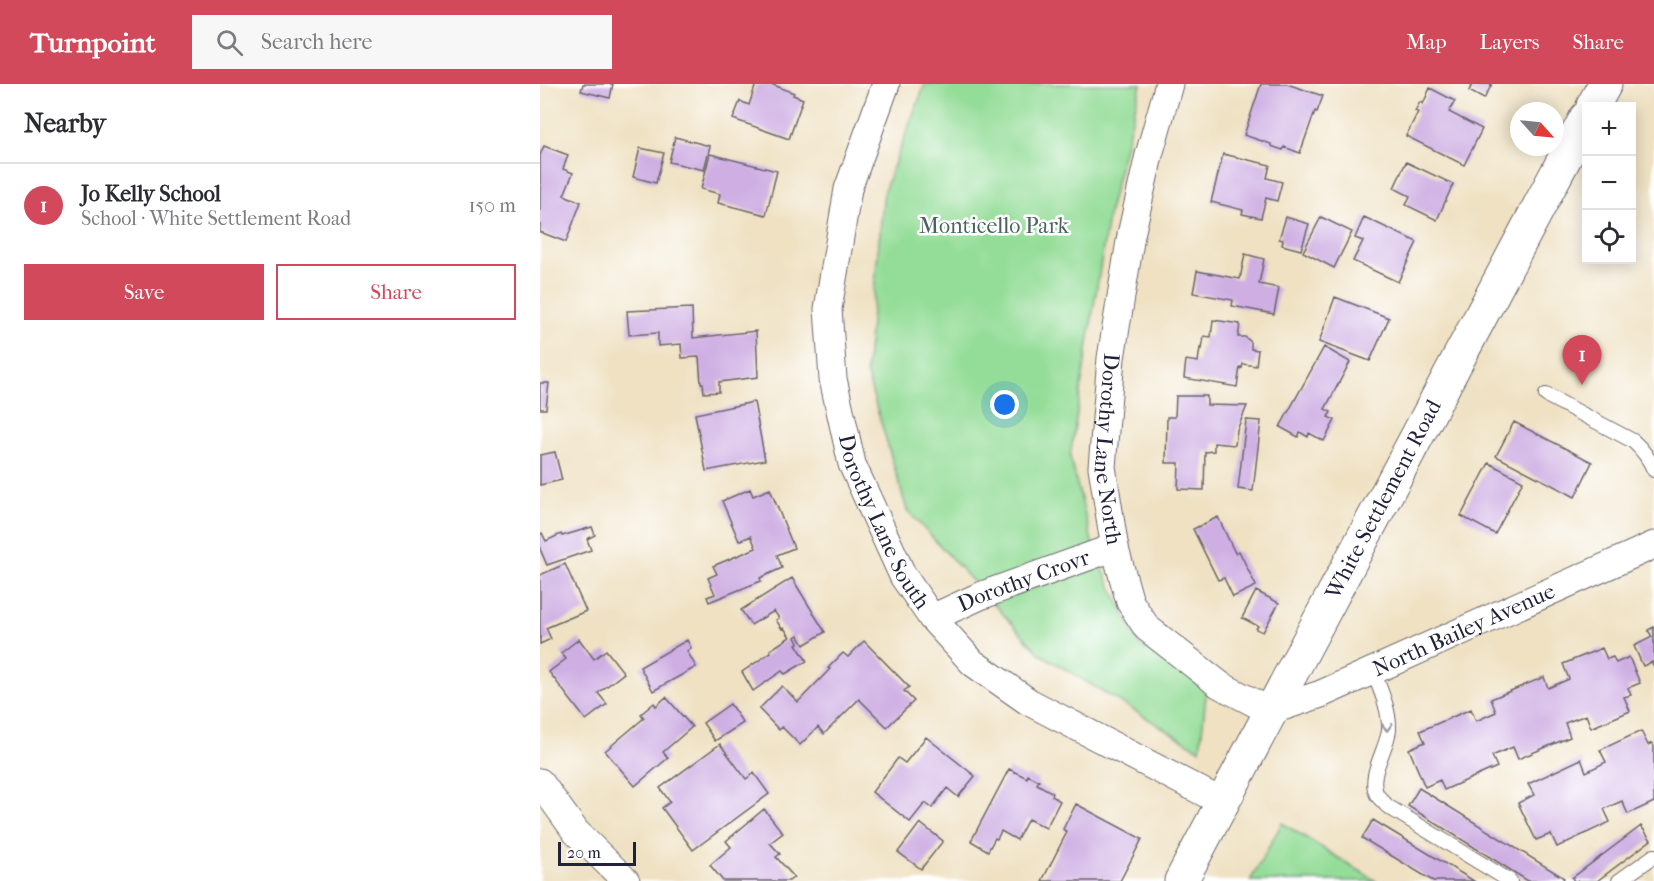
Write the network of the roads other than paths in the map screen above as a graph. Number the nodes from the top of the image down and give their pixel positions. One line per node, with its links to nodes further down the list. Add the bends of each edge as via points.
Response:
1 (886, 84): 10 (street, Dorothy Lane South, via 848,189 828,309 833,379 852,464 903,576)
2 (1169, 84): 9 (street, Dorothy Lane North, via 1131,234 1111,358 1102,467)
3 (1605, 84): 4 (main road)
4 (1595, 102)
5 (1582, 127): 12 (main road, White Settlement Road)
6 (1546, 395): 7 (lane, via 1634,441)
7 (1654, 470)
8 (1654, 545): 11 (street, North Bailey Avenue)
9 (1115, 547): 10 (street, Dorothy Crovr, via 980,596); 12 (street, Dorothy Lane North, via 1131,602 1147,628 1220,685)
10 (932, 618): 14 (street, Dorothy Lane South, via 973,663 1029,702)
11 (1373, 671): 12 (street, North Bailey Avenue); 18 (lane, one-way to 18, via 1387,711 1389,731 1375,780 1377,794 1387,806)
12 (1270, 711): 14 (main road, White Settlement Road)
13 (540, 782): 16 (street, via 576,832)
14 (1222, 802): 17 (main road, White Settlement Road)
15 (1654, 856): 19 (lane)
16 (626, 881)
17 (1181, 881)
18 (1510, 881)
19 (1619, 881)

